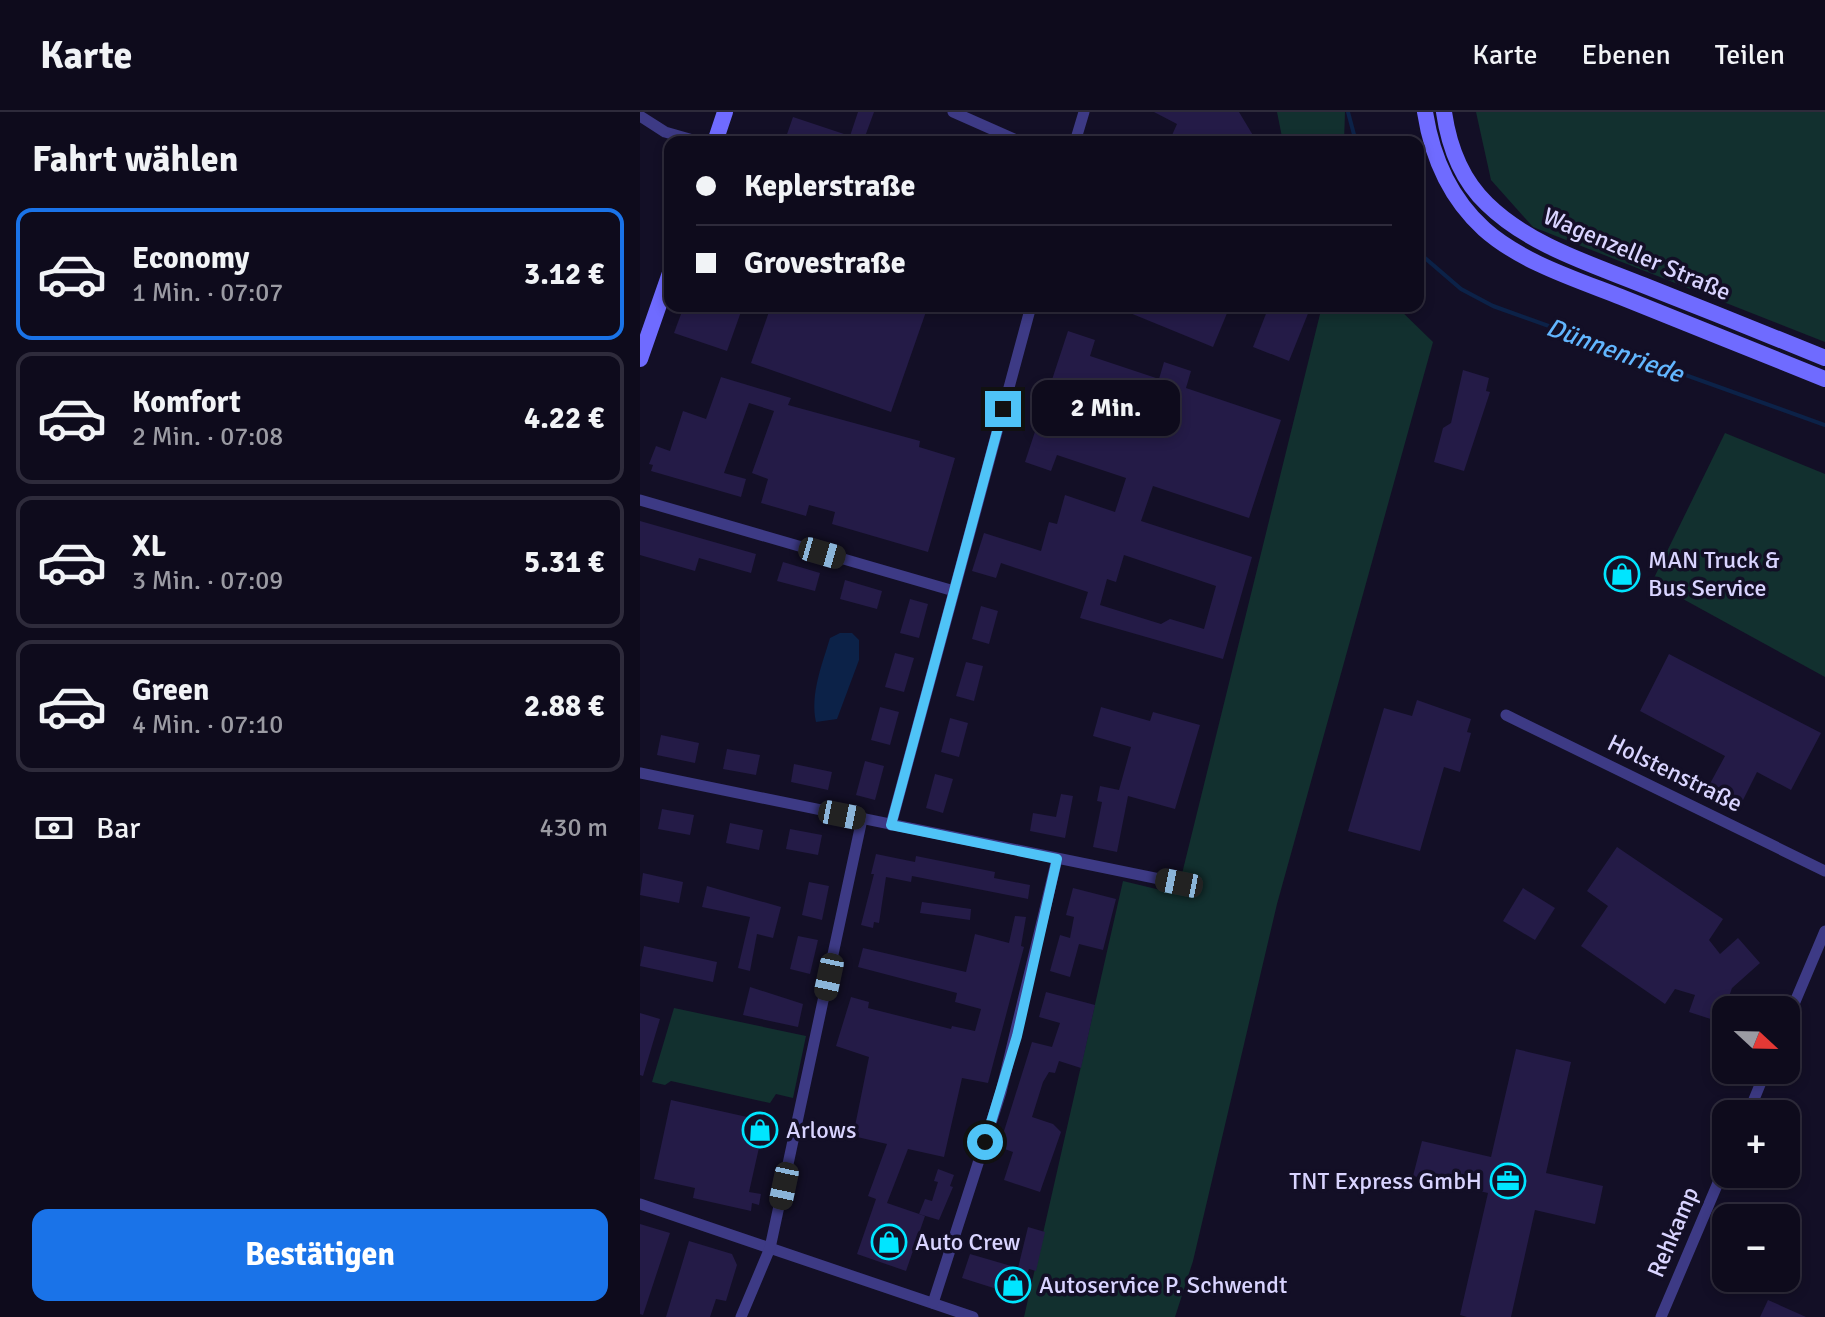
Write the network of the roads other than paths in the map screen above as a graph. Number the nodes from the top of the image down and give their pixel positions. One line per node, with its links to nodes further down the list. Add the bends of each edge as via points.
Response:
1 (725, 112): 8 (main road)
2 (953, 112): 9 (street)
3 (1084, 112): 10 (street)
4 (1425, 112): 15 (main road, via 1445,179 1487,232 1534,261)
5 (1444, 112): 13 (main road, Wagenzeller Straße, via 1453,155 1471,186 1521,230)
6 (640, 116): 7 (street)
7 (679, 136)
8 (717, 136)
9 (1007, 136)
10 (1077, 136)
11 (664, 290): 14 (main road)
12 (1029, 312): 17 (street)
13 (1825, 358)
14 (640, 359)
15 (1825, 379)
16 (640, 500): 17 (street)
17 (954, 591): 21 (street)
18 (1506, 715): 23 (street, Holstenstraße)
19 (640, 773): 20 (street)
20 (862, 819): 21 (street); 29 (street)
21 (891, 825): 22 (street)
22 (1057, 859): 24 (street); 30 (street, via 1001,1092)
23 (1825, 871)
24 (1179, 883)
25 (1825, 931): 26 (street)
26 (1797, 996)
27 (1716, 1188): 33 (street, Rehkamp)
28 (640, 1204): 29 (street)
29 (770, 1248): 30 (street); 31 (street)
30 (933, 1303): 32 (street)
31 (741, 1317)
32 (973, 1317)
33 (1661, 1317)

